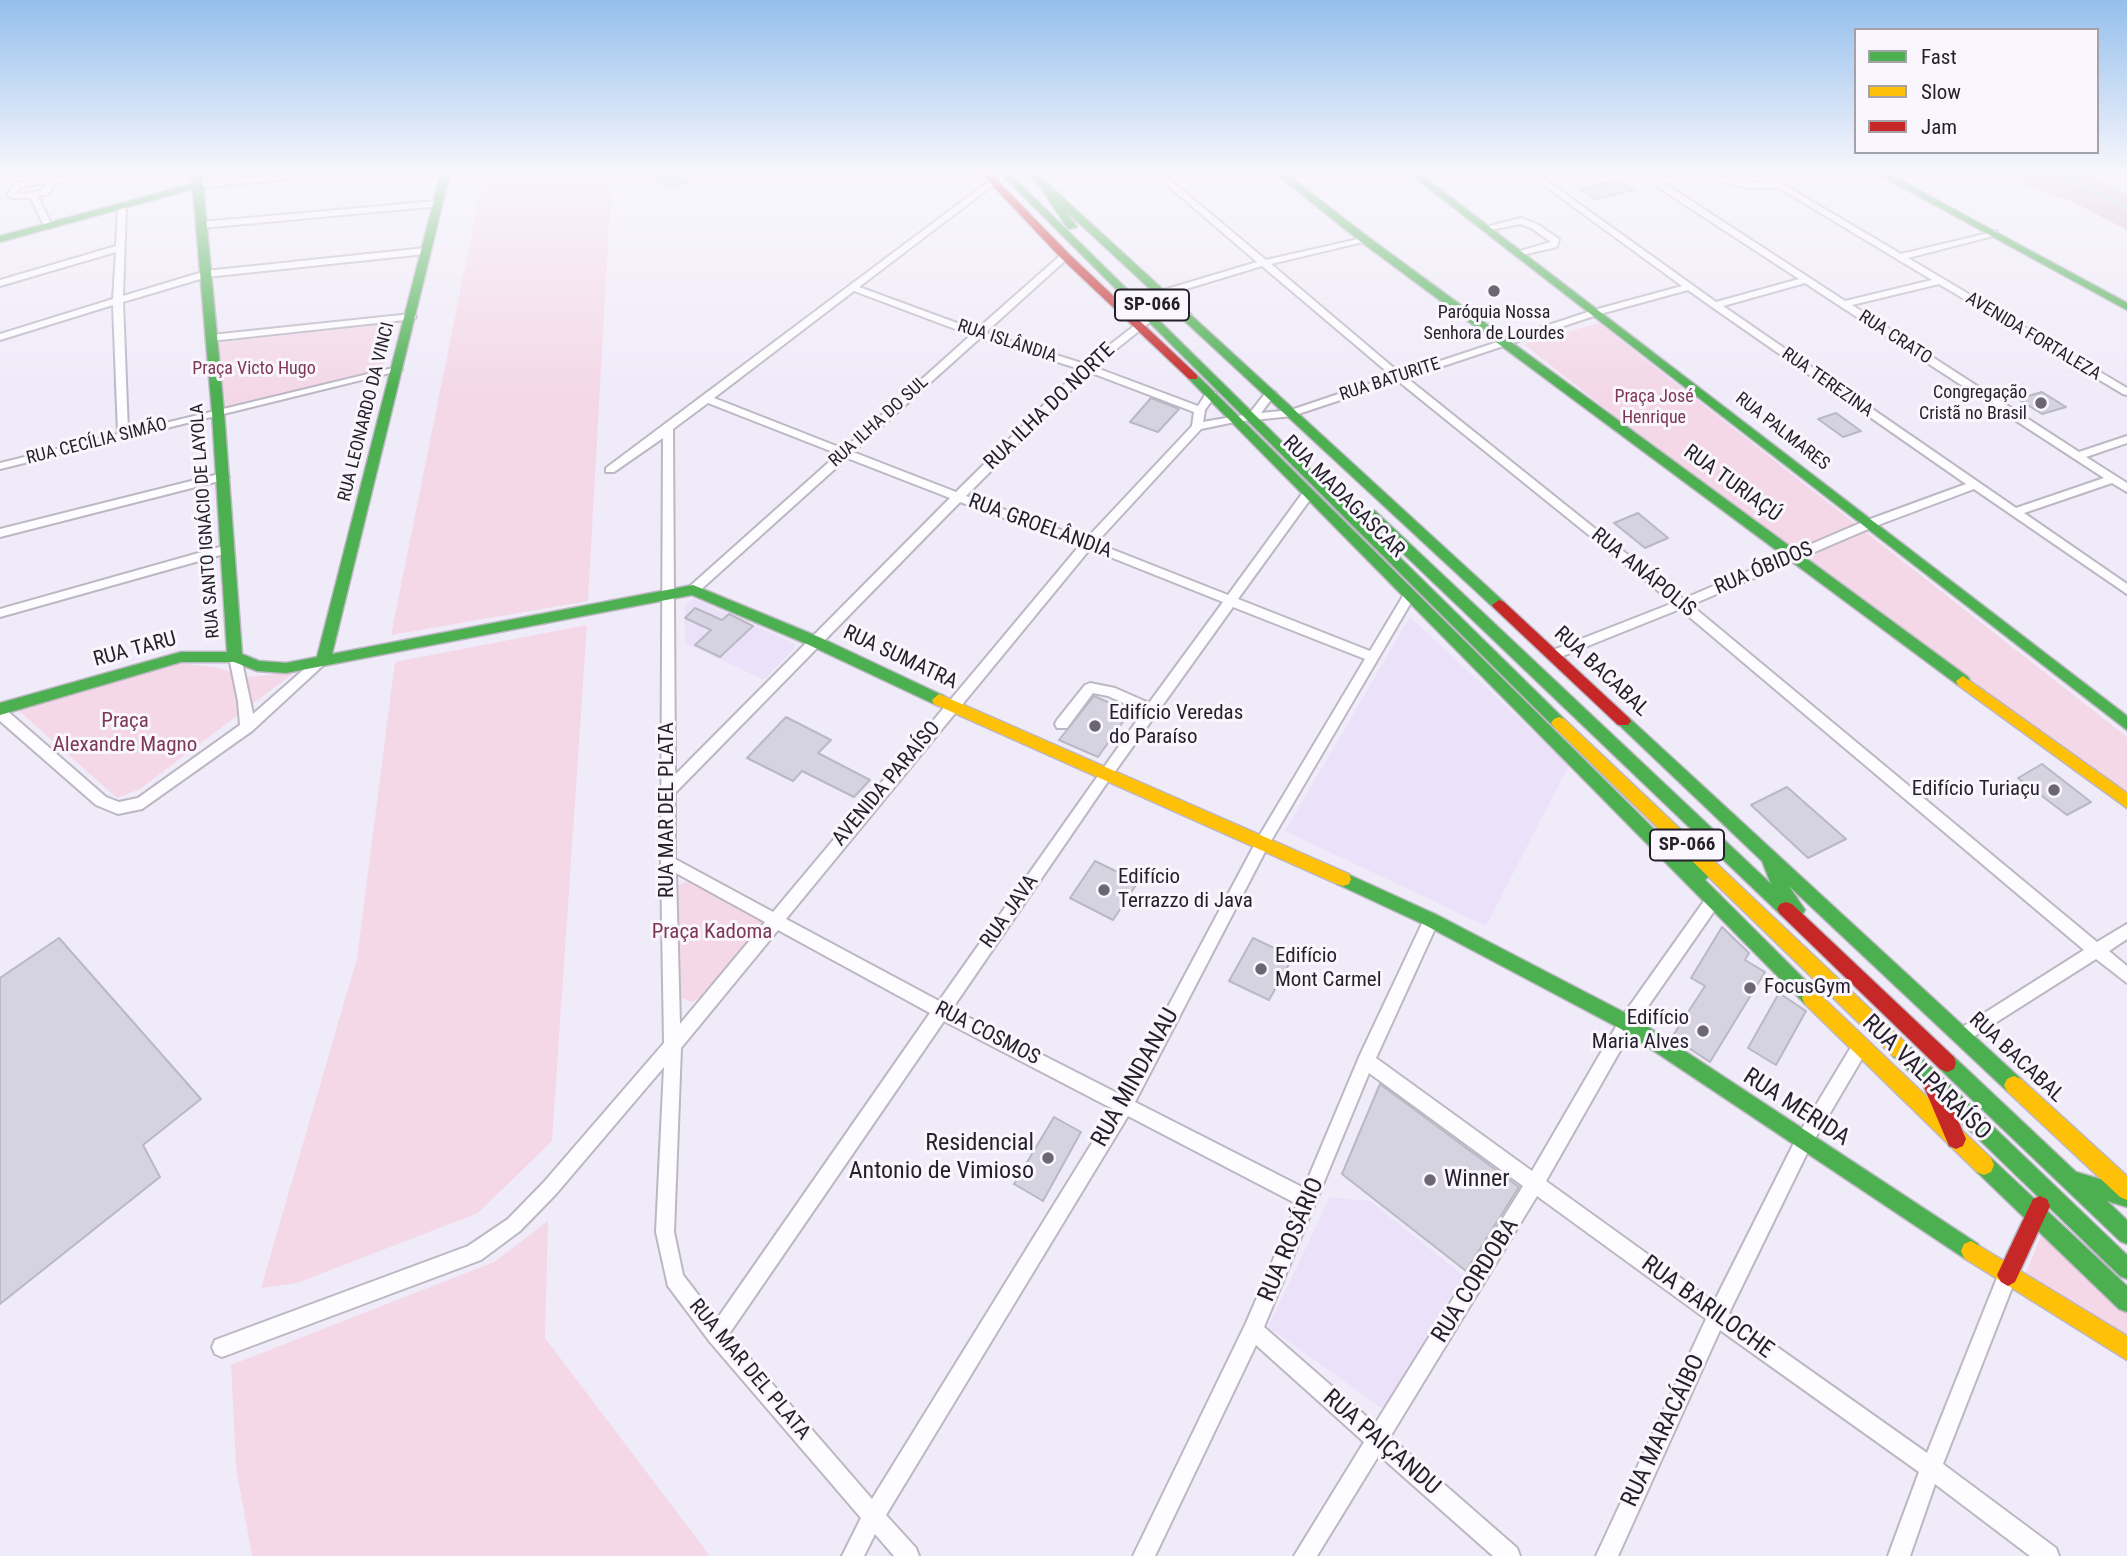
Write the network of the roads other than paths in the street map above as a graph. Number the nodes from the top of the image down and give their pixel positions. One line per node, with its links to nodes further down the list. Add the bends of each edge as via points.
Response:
1 (204, 246): 24 (street, RUA SANTO IGNÁCIO DE LAYOLA)
2 (426, 246): 19 (street, RUA LEONARDO DA VINCI)
3 (906, 246): 29 (street)
4 (1056, 246): 21 (street, RUA MADAGASCAR)
5 (1070, 246): 38 (street, SP-066)
6 (1088, 246): 38 (street, SP-066)
7 (1111, 246): 30 (street, RUA BACABAL)
8 (1243, 246): 23 (street, RUA ANÁPOLIS)
9 (1336, 246): 23 (street)
10 (1373, 246): 42 (street, RUA TURIAÇÚ)
11 (1509, 246): 20 (street, RUA PALMARES)
12 (1551, 246): 20 (street)
13 (1632, 246): 28 (street, RUA TEREZINA)
14 (1753, 246): 25 (street, RUA CRATO)
15 (1881, 246): 22 (street, AVENIDA FORTALEZA)
16 (1945, 246): 22 (street)
17 (2017, 246): 34 (street)
18 (119, 248): 27 (street); 31 (street)
19 (425, 251): 24 (street); 37 (street, RUA LEONARDO DA VINCI)
20 (1520, 254): 35 (street, RUA PALMARES)
21 (1065, 256): 38 (street, RUA MADAGASCAR); 39 (street, RUA ILHA DO SUL)
22 (1900, 257): 26 (street, AVENIDA FORTALEZA)
23 (1264, 263): 30 (street); 45 (street, RUA ANÁPOLIS)
24 (206, 274): 31 (street); 41 (street, RUA SANTO IGNÁCIO DE LAYOLA)
25 (1805, 280): 32 (street, RUA CRATO); 33 (street)
26 (1939, 281): 32 (street); 47 (street, AVENIDA FORTALEZA)
27 (0, 283)
28 (1689, 287): 33 (street, RUA TEREZINA); 35 (street, RUA BATURITE)
29 (853, 288): 39 (street, RUA ISLÂNDIA); 49 (street)
30 (1163, 293): 36 (street, RUA BACABAL)
31 (118, 299): 40 (street); 57 (street)
32 (1843, 304): 60 (street, RUA CRATO)
33 (1715, 305): 66 (street, RUA TEREZINA)
34 (2127, 307)
35 (1597, 312): 42 (street, RUA BATURITE); 72 (street, RUA PALMARES)
36 (1186, 315): 38 (street); 46 (street, RUA BACABAL)
37 (411, 317): 41 (street); 44 (street, RUA LEONARDO DA VINCI)
38 (1150, 319): 43 (street, RUA ILHA DO NORTE); 48 (street, RUA MADAGASCAR); 53 (street, SP-066)
39 (977, 334): 43 (street, RUA ISLÂNDIA); 59 (street, RUA ILHA DO SUL)
40 (0, 337)
41 (211, 338): 51 (street, RUA SANTO IGNÁCIO DE LAYOLA)
42 (1506, 344): 45 (street, RUA BATURITE); 76 (street, RUA TURIAÇÚ)
43 (1087, 368): 50 (street, RUA ISLÂNDIA); 69 (street, RUA ILHA DO NORTE)
44 (397, 370): 51 (street, RUA CECÍLIA SIMÃO); 88 (street, RUA LEONARDO DA VINCI)
45 (1399, 377): 52 (street, RUA BATURITE); 82 (street, RUA ANÁPOLIS)
46 (1271, 393): 52 (street, RUA BACABAL); 53 (street)
47 (2127, 393)
48 (1211, 394): 50 (street); 54 (street, RUA MADAGASCAR)
49 (707, 399): 56 (street); 59 (street, RUA GROELÂNDIA)
50 (1200, 410): 55 (street)
51 (218, 412): 57 (street, RUA CECÍLIA SIMÃO); 63 (street, RUA SANTO IGNÁCIO DE LAYOLA)
52 (1292, 413): 53 (street, RUA BATURITE); 85 (street, RUA BACABAL)
53 (1260, 414): 54 (street, RUA BATURITE); 70 (street, SP-066); 108 (street, SP-066)
54 (1235, 419): 55 (street, RUA BATURITE); 65 (street, RUA MADAGASCAR)
55 (1197, 427): 74 (street, AVENIDA PARAÍSO)
56 (668, 429): 62 (street); 80 (street, RUA MAR DEL PLATA)
57 (123, 435): 61 (street, RUA CECÍLIA SIMÃO)
58 (2127, 439): 60 (street)
59 (846, 452): 69 (street, RUA GROELÂNDIA); 77 (street, RUA ILHA DO SUL)
60 (2077, 456): 64 (street, RUA CRATO)
61 (0, 466)
62 (610, 470)
63 (223, 477): 73 (street); 75 (street, RUA SANTO IGNÁCIO DE LAYOLA)
64 (2113, 479): 67 (street, RUA CRATO); 71 (street)
65 (1295, 480): 68 (street, RUA MADAGASCAR); 70 (street)
66 (1975, 485): 71 (street, RUA TEREZINA); 72 (street, RUA ÓBIDOS)
67 (2127, 488)
68 (1308, 494): 79 (street, RUA MADAGASCAR); 81 (street, RUA JAVA)
69 (957, 497): 74 (street, RUA GROELÂNDIA); 84 (street, RUA ILHA DO NORTE)
70 (1341, 504): 102 (street, SP-066, via 1484,650)
71 (2015, 512): 78 (street, RUA TEREZINA)
72 (1868, 524): 76 (street, RUA ÓBIDOS); 93 (street, RUA PALMARES)
73 (0, 533)
74 (1088, 544): 81 (street, RUA GROELÂNDIA); 89 (street, AVENIDA PARAÍSO)
75 (227, 549): 83 (street); 86 (street, RUA SANTO IGNÁCIO DE LAYOLA)
76 (1793, 555): 82 (street, RUA ÓBIDOS); 97 (street, RUA TURIAÇÚ)
77 (693, 590): 80 (street); 84 (street, RUA SUMATRA)
78 (2127, 590)
79 (1410, 594): 87 (street, RUA MINDANAU); 99 (street, RUA MADAGASCAR)
80 (666, 595): 88 (street); 96 (street, RUA MAR DEL PLATA)
81 (1229, 599): 87 (street, RUA GROELÂNDIA); 90 (street, RUA JAVA)
82 (1682, 604): 85 (street, RUA ÓBIDOS); 107 (street, RUA ANÁPOLIS)
83 (0, 613)
84 (814, 640): 89 (street, RUA SUMATRA); 96 (street, RUA ILHA DO NORTE)
85 (1553, 654): 100 (street, RUA BACABAL)
86 (235, 657): 88 (street, RUA TARU, via 257,666 286,668); 91 (street, RUA TARU, via 181,657); 94 (street)
87 (1371, 657): 98 (street, RUA MINDANAU)
88 (323, 660): 94 (street)
89 (952, 706): 95 (street, RUA SUMATRA); 104 (street, AVENIDA PARAÍSO)
90 (1153, 710): 92 (street, via 1110,691 1090,688); 95 (street, RUA JAVA)
91 (0, 711): 94 (street, via 101,802 118,808 142,803)
92 (1062, 724)
93 (2127, 724)
94 (247, 727)
95 (1106, 773): 98 (street, RUA SUMATRA); 110 (street, RUA JAVA)
96 (669, 790): 101 (street, RUA MAR DEL PLATA)
97 (2127, 802)
98 (1263, 842): 105 (street, RUA SUMATRA); 117 (street, RUA MINDANAU)
99 (1669, 853): 102 (street); 103 (street, RUA VALPARAÍSO)
100 (1769, 857): 108 (street, via 1782,890); 112 (street, RUA BACABAL)
101 (668, 862): 104 (street, RUA COSMOS); 114 (street, RUA MAR DEL PLATA)
102 (1738, 894): 116 (street, SP-066)
103 (1714, 899): 111 (street, RUA CORDOBA); 113 (street, RUA VALPARAÍSO)
104 (776, 919): 110 (street, RUA COSMOS); 114 (street, AVENIDA PARAÍSO)
105 (1431, 920): 111 (street, RUA MERIDA); 115 (street, RUA ROSÁRIO)
106 (2127, 930): 107 (street)
107 (2095, 950): 109 (street, RUA ANÁPOLIS); 112 (street)
108 (1834, 958): 120 (street, SP-066)
109 (2127, 976)
110 (942, 1011): 117 (street, RUA COSMOS); 133 (street, RUA JAVA)
111 (1627, 1023): 119 (street, RUA MERIDA); 121 (street, RUA CORDOBA)
112 (1962, 1036): 122 (street, RUA BACABAL)
113 (1860, 1047): 118 (street, RUA VALPARAÍSO); 119 (street, RUA MARACÁIBO)
114 (670, 1048): 133 (street, RUA MAR DEL PLATA, via 673,1073 665,1232 675,1279); 134 (street, AVENIDA PARAÍSO, via 550,1188 514,1225 474,1253)
115 (1366, 1061): 121 (street, RUA BARILOCHE); 125 (street, RUA ROSÁRIO)
116 (1933, 1082): 118 (street); 123 (street, SP-066)
117 (1125, 1105): 125 (street, RUA COSMOS); 138 (street, RUA MINDANAU)
118 (1956, 1139): 126 (street, RUA VALPARAÍSO)
119 (1804, 1141): 129 (street, RUA MERIDA); 131 (street, RUA MARACÁIBO)
120 (2070, 1179): 123 (street); 124 (street); 127 (street, SP-066)
121 (1536, 1182): 131 (street, RUA BARILOCHE); 136 (street, RUA CORDOBA)
122 (2127, 1190)
123 (2049, 1194): 126 (street); 128 (street, SP-066)
124 (2127, 1197)
125 (1308, 1200): 132 (street, RUA ROSÁRIO)
126 (2035, 1214): 129 (street); 130 (street, RUA VALPARAÍSO)
127 (2127, 1234)
128 (2127, 1269)
129 (2008, 1275): 135 (street, RUA MERIDA); 137 (street)
130 (2127, 1301)
131 (1717, 1316): 137 (street, RUA BARILOCHE); 144 (street, RUA MARACÁIBO)
132 (1253, 1330): 136 (street, RUA PAIÇANDU); 141 (street, RUA ROSÁRIO)
133 (717, 1335): 138 (street, RUA MAR DEL PLATA)
134 (222, 1347)
135 (2127, 1349)
136 (1378, 1439): 142 (street, RUA CORDOBA); 143 (street, RUA PAIÇANDU)
137 (1931, 1468): 145 (street); 146 (street, RUA BARILOCHE)
138 (873, 1517): 139 (street, RUA MINDANAU); 140 (street, RUA MAR DEL PLATA)
139 (853, 1556)
140 (908, 1556)
141 (1144, 1556)
142 (1305, 1556)
143 (1509, 1556)
144 (1607, 1556)
145 (1899, 1556)
146 (2048, 1556)

